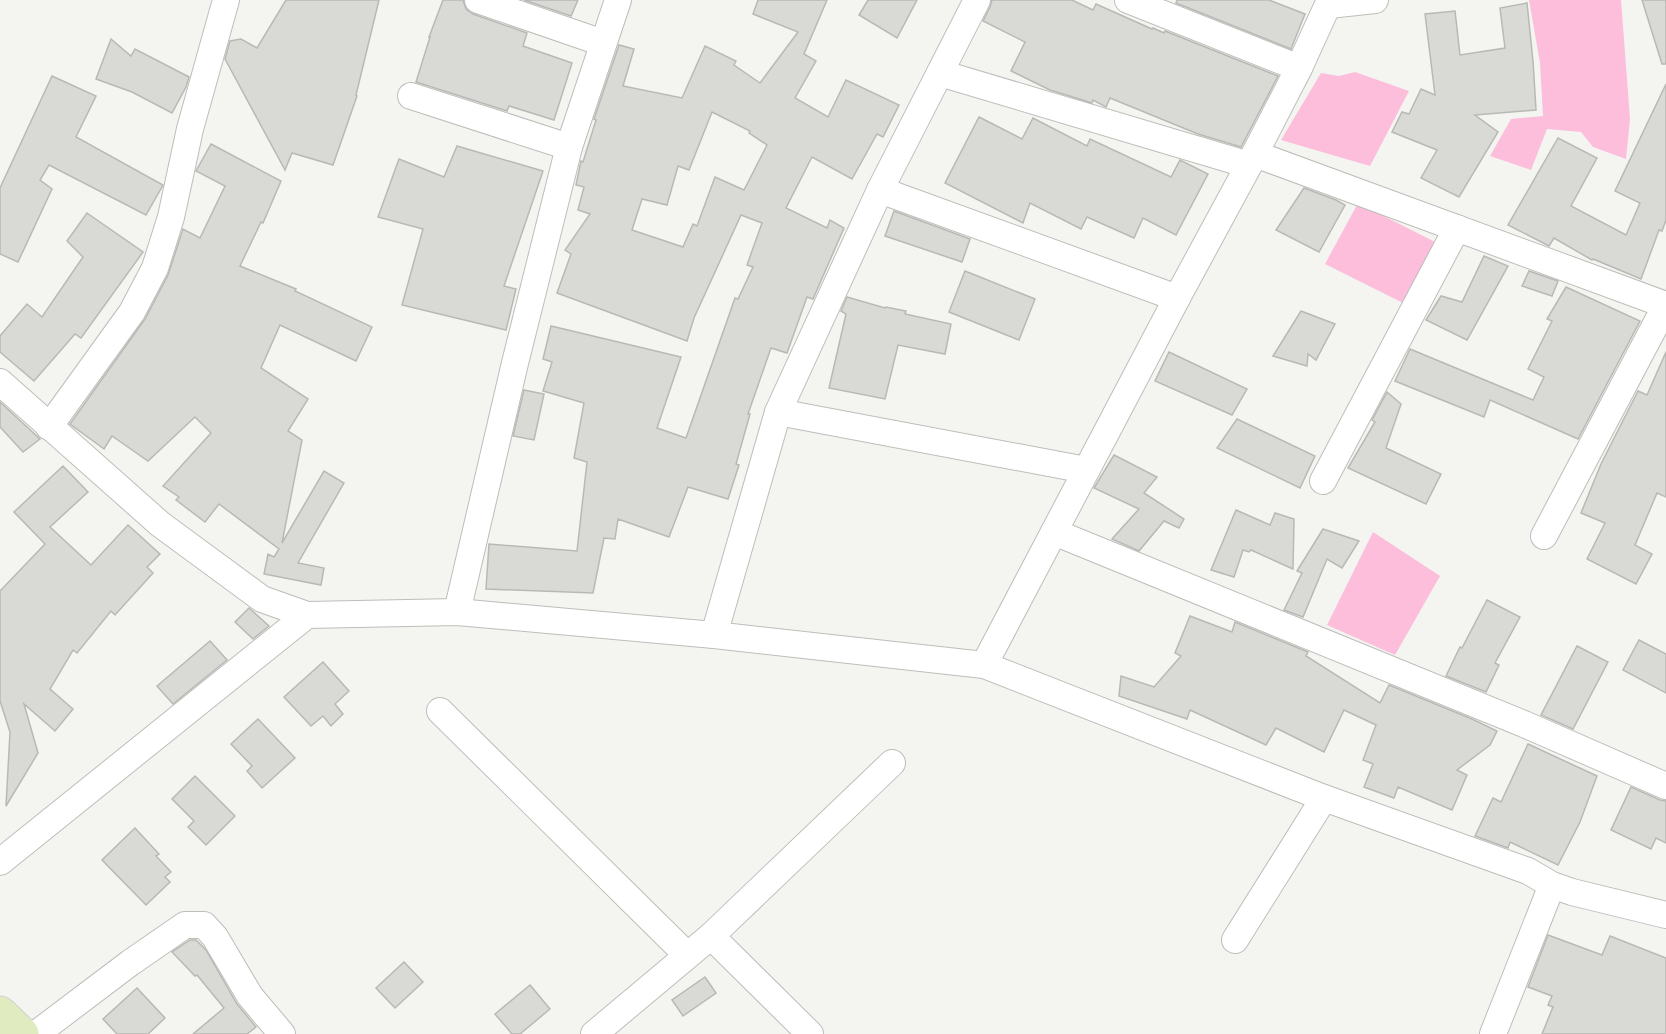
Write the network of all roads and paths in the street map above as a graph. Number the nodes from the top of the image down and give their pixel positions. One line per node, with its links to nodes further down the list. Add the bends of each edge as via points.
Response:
1 (226, 0): 20 (street, via 155,268 132,312)
2 (478, 0): 8 (street)
3 (618, 0): 8 (street)
4 (977, 0): 10 (street)
5 (1128, 0): 9 (street)
6 (1375, 0): 7 (street)
7 (1329, 3): 9 (street)
8 (603, 43): 12 (street)
9 (1299, 68): 13 (street)
10 (940, 73): 13 (street); 14 (street)
11 (411, 96): 12 (street)
12 (569, 147): 25 (street)
13 (1252, 159): 15 (street); 16 (street)
14 (880, 190): 16 (street); 19 (street)
15 (1457, 228): 17 (street); 22 (street)
16 (1177, 298): 21 (street)
17 (1666, 305): 24 (street)
18 (0, 382): 20 (street)
19 (778, 412): 21 (street); 27 (street)
20 (50, 427): 26 (street, via 160,524 262,599)
21 (1086, 470): 23 (street)
22 (1323, 481)
23 (1054, 532): 28 (street); 31 (street)
24 (1544, 536)
25 (456, 612): 26 (street); 27 (street)
26 (307, 615): 33 (street)
27 (714, 635): 28 (street)
28 (984, 665): 32 (street)
29 (440, 711): 38 (street)
30 (892, 763): 36 (street)
31 (1666, 786)
32 (1323, 798): 34 (street, via 1528,871); 37 (street)
33 (0, 862)
34 (1552, 885): 35 (street); 45 (street)
35 (1666, 915)
36 (711, 936): 38 (street); 44 (street)
37 (1235, 940)
38 (687, 955): 43 (street)
39 (0, 1013): 40 (main road)
40 (22, 1034)
41 (36, 1034): 42 (street, via 185,925 204,925 215,937 250,996)
42 (282, 1034)
43 (594, 1034)
44 (810, 1034)
45 (1493, 1034)

